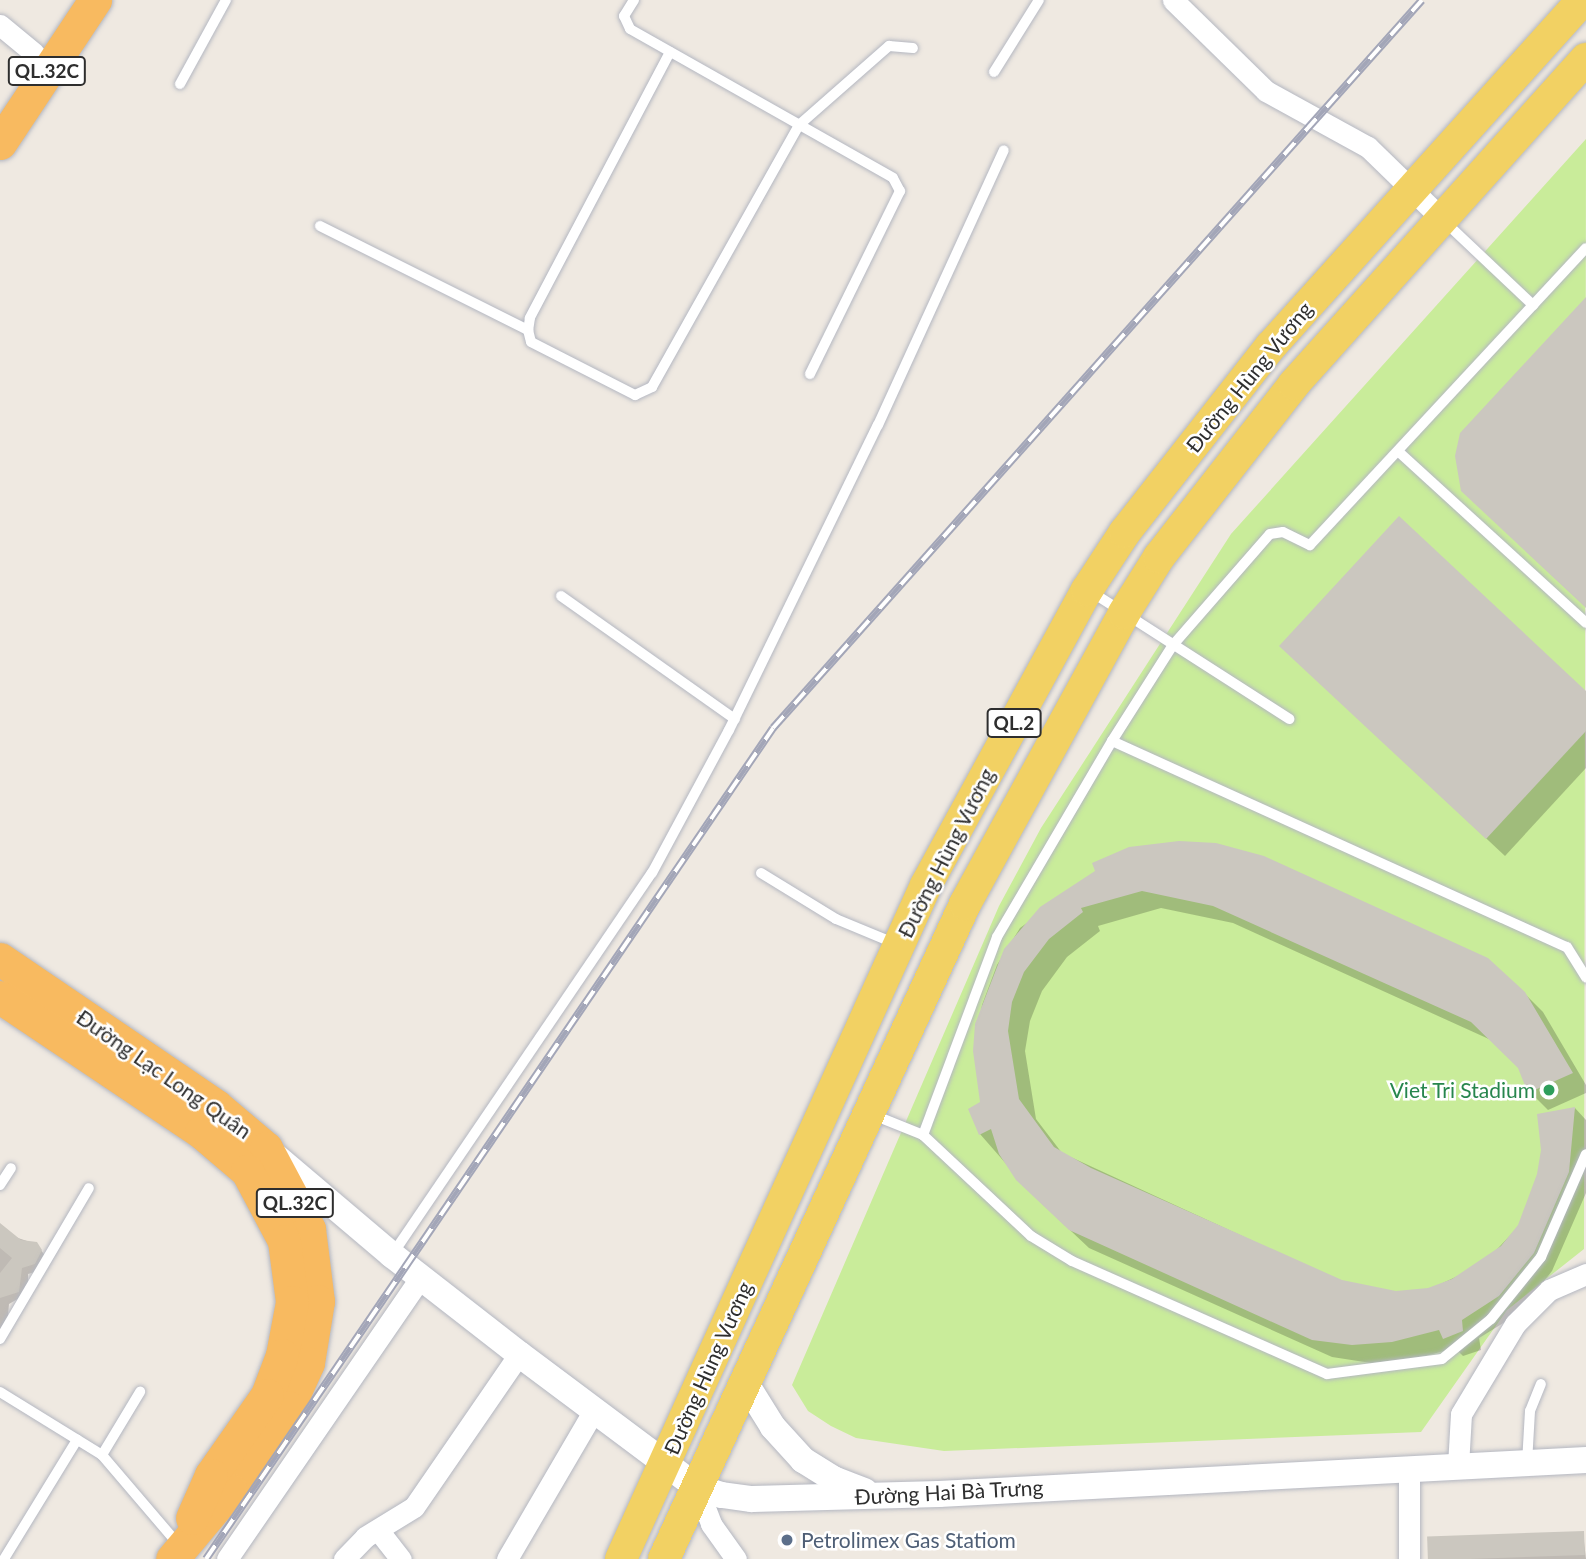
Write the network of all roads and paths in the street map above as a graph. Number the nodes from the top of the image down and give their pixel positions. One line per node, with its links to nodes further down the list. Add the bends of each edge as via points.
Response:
1 (69, 0): 11 (highway, QL.32C)
2 (95, 0): 17 (highway, QL.32C)
3 (226, 0): 14 (lane)
4 (634, 0): 10 (lane, via 624,16 630,29)
5 (1039, 0): 13 (lane)
6 (1173, 0): 19 (street, via 1266,91 1368,147)
7 (1583, 0): 19 (main road, Đường Hùng Vương / QL.2)
8 (0, 25): 11 (street)
9 (913, 48): 16 (lane, via 889,46)
10 (670, 52): 16 (lane); 24 (lane, via 530,318)
11 (34, 53): 15 (highway, QL.32C)
12 (1584, 67): 20 (main road, Đường Hùng Vương / QL.2)
13 (994, 72)
14 (180, 84)
15 (0, 104)
16 (799, 125): 24 (lane, via 652,387 635,395 616,389 531,342); 25 (lane, via 893,178 900,191)
17 (0, 143)
18 (1004, 150): 32 (lane, via 945,287)
19 (1411, 187): 20 (street); 27 (main road, Đường Hùng Vương / QL.2, via 1272,346 1125,531)
20 (1442, 219): 23 (lane); 29 (main road, Đường Hùng Vương / QL.2, via 1294,384 1159,556)
21 (320, 226): 24 (lane)
22 (1586, 248): 23 (lane)
23 (1533, 305): 26 (lane)
24 (528, 330)
25 (810, 374)
26 (1400, 453): 30 (lane); 31 (lane, via 1310,545 1283,532 1270,534)
27 (1087, 590): 29 (lane); 36 (main road, Đường Hùng Vương / QL.2)
28 (561, 596): 32 (lane)
29 (1124, 613): 31 (lane); 40 (main road, Đường Hùng Vương / QL.2, via 965,904)
30 (1586, 623)
31 (1173, 645): 33 (lane); 34 (lane)
32 (734, 719): 48 (lane, via 652,873)
33 (1289, 719)
34 (1112, 741): 38 (lane, via 1567,947); 41 (lane, via 997,937)
35 (761, 873): 36 (lane, via 836,919)
36 (898, 945): 62 (main road, Đường Hùng Vương / QL.2)
37 (0, 959): 43 (highway, Đường Lạc Long Quân / QL.32C, via 216,1106)
38 (1586, 978)
39 (0, 997): 43 (highway, Đường Lạc Long Quân / QL.32C, via 201,1132)
40 (868, 1113): 41 (lane); 53 (main road, Đường Hùng Vương / QL.2)
41 (923, 1135): 42 (lane, via 1031,1236 1072,1261 1327,1374 1442,1359 1491,1319 1541,1257)
42 (1586, 1154)
43 (256, 1159): 47 (highway, Đường Lạc Long Quân / QL.32C); 48 (street, Đường Hai Bà Trưng); 68 (highway, Đường Lạc Long Quân / QL.32C, via 284,1241 292,1303 287,1329 267,1395 211,1475)
44 (11, 1168): 45 (lane)
45 (0, 1185)
46 (89, 1188): 51 (lane)
47 (292, 1197): 48 (street, Đường Hai Bà Trưng); 68 (highway, Đường Lạc Long Quân / QL.32C, via 309,1229 318,1301 308,1363 288,1407 230,1490)
48 (392, 1255): 50 (street, Đường Hai Bà Trưng)
49 (1586, 1274): 63 (street, via 1549,1290 1515,1324 1461,1414)
50 (420, 1278): 52 (street, Đường Hai Bà Trưng); 70 (street)
51 (0, 1339)
52 (519, 1354): 57 (street, Đường Hai Bà Trưng); 67 (street, via 414,1507)
53 (745, 1382): 65 (main road, Đường Hùng Vương / QL.2); 66 (street, via 773,1427 803,1460 833,1479)
54 (1541, 1384): 61 (lane, via 1530,1411)
55 (0, 1392): 58 (lane)
56 (140, 1392): 59 (lane)
57 (593, 1410): 62 (street, Đường Hai Bà Trưng); 73 (street)
58 (77, 1440): 59 (lane); 69 (lane)
59 (102, 1455): 68 (lane)
60 (1586, 1460): 61 (street, Đường Hai Bà Trưng)
61 (1527, 1463): 63 (street, Đường Hai Bà Trưng)
62 (664, 1464): 65 (street, Đường Hai Bà Trưng); 74 (main road, Đường Hùng Vương / QL.2)
63 (1458, 1466): 64 (street, Đường Hai Bà Trưng)
64 (1409, 1467): 66 (street, Đường Hai Bà Trưng); 77 (street)
65 (697, 1487): 66 (street, Đường Hai Bà Trưng, via 752,1499); 75 (main road, Đường Hùng Vương / QL.2); 76 (street, via 711,1524)
66 (876, 1496)
67 (378, 1530): 71 (street, via 365,1536); 72 (street)
68 (176, 1553)
69 (4, 1559)
70 (227, 1559)
71 (344, 1559)
72 (401, 1559)
73 (507, 1559)
74 (621, 1559)
75 (664, 1559)
76 (736, 1559)
77 (1409, 1559)

